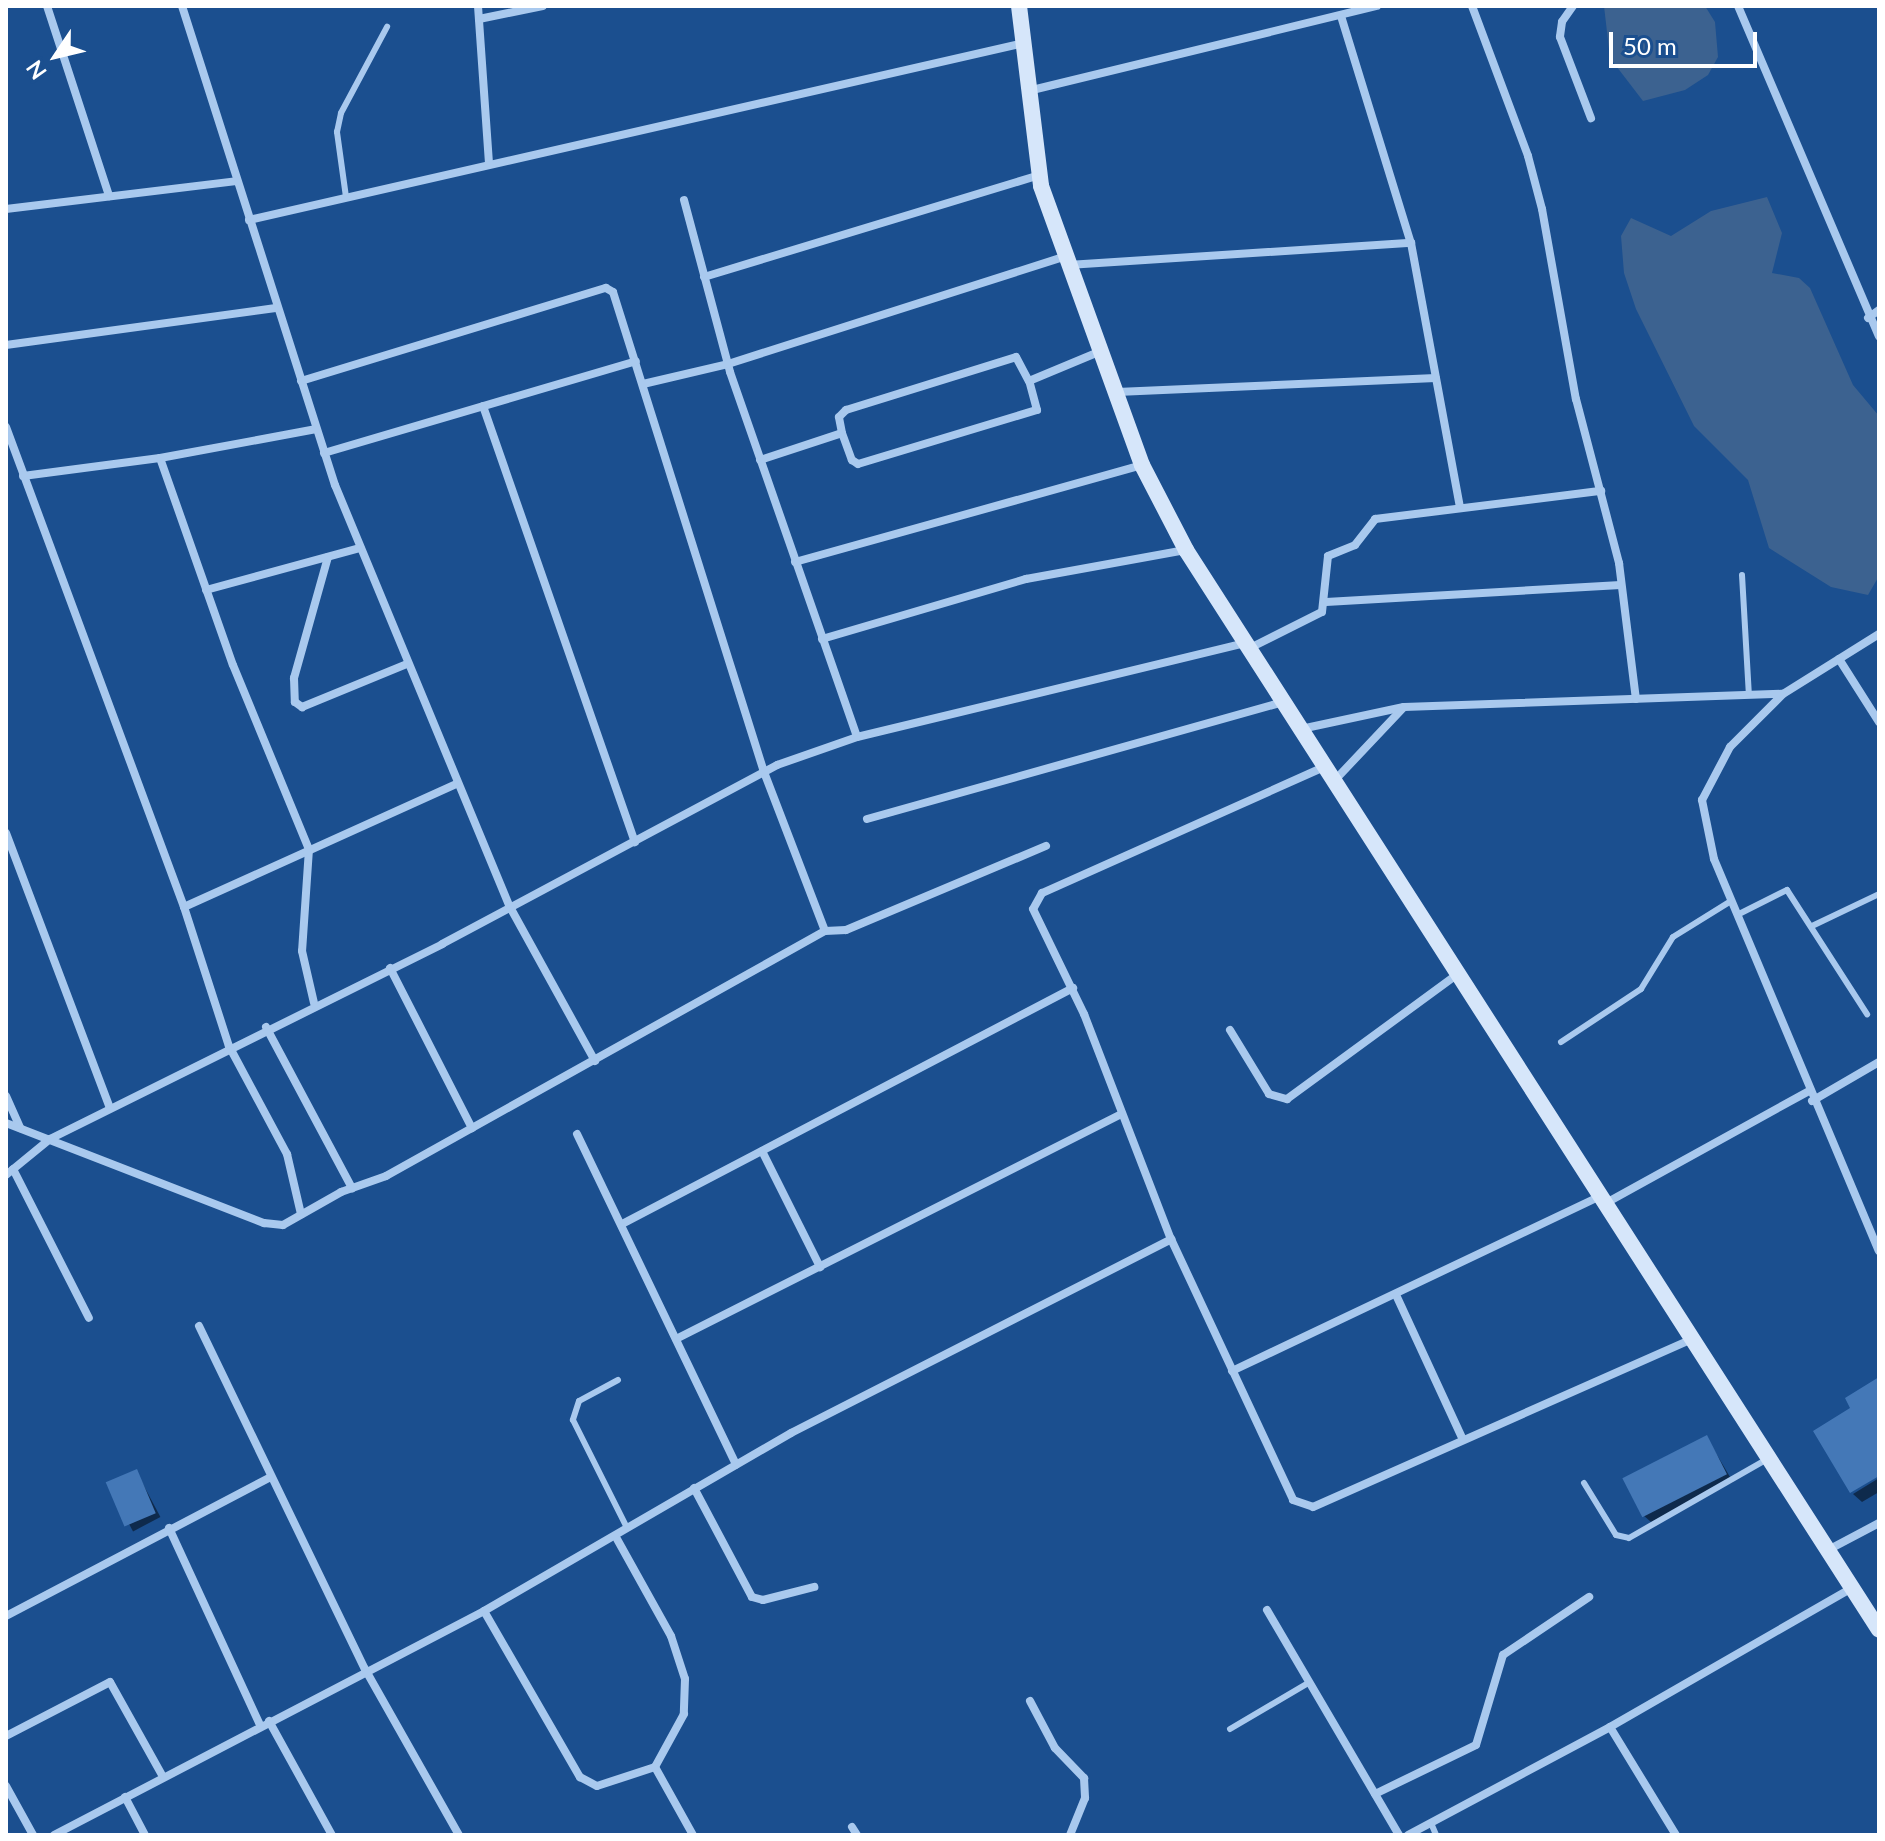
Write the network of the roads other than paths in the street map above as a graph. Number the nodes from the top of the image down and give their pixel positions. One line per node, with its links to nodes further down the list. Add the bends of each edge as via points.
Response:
1 (47, 6): 19 (street)
2 (182, 6): 18 (street)
3 (478, 6): 11 (street)
4 (543, 6): 11 (street)
5 (1019, 6): 13 (street)
6 (1377, 6): 10 (street)
7 (1472, 6): 49 (street, via 1528,156 1576,399)
8 (1573, 6): 15 (street, via 1560,37)
9 (1738, 6): 29 (street)
10 (1341, 16): 14 (street); 24 (street)
11 (479, 19): 16 (street)
12 (387, 27): 20 (lane, via 341,113 337,132)
13 (1020, 44): 14 (street); 16 (street)
14 (1027, 91): 17 (street)
15 (1591, 118)
16 (489, 164): 20 (street)
17 (1040, 175): 25 (street); 26 (street)
18 (236, 181): 19 (street); 23 (street)
19 (109, 196): 22 (street)
20 (346, 197): 23 (street)
21 (684, 200): 26 (street)
22 (6, 209)
23 (249, 220): 27 (street)
24 (1411, 243): 25 (street); 35 (street)
25 (1066, 261): 32 (street); 34 (street)
26 (704, 277): 34 (street)
27 (277, 308): 31 (street); 36 (street)
28 (1879, 310): 29 (street)
29 (1868, 318): 30 (street)
30 (1879, 336)
31 (6, 345)
32 (1101, 351): 37 (street); 39 (street)
33 (636, 361): 36 (street, via 613,292 606,288); 38 (street); 40 (street)
34 (728, 364): 38 (street); 46 (street)
35 (1436, 378): 39 (street); 50 (street)
36 (301, 381): 42 (street)
37 (1029, 381): 43 (street, via 1016,357 843,411); 43 (street, via 1037,410 858,464)
38 (643, 384): 72 (street)
39 (1117, 392): 47 (street)
40 (483, 406): 44 (street); 77 (street)
41 (6, 427): 48 (street)
42 (316, 429): 44 (street); 45 (street)
43 (842, 433): 46 (street)
44 (324, 453): 51 (street)
45 (160, 458): 48 (street); 57 (street)
46 (760, 460): 54 (street)
47 (1142, 465): 52 (street); 54 (street)
48 (23, 476): 82 (street)
49 (1601, 491): 50 (street); 56 (street)
50 (1460, 507): 58 (street, via 1372,521 1355,545 1328,556)
51 (360, 548): 53 (street); 63 (street)
52 (1186, 550): 60 (street, via 1026,579); 61 (street)
53 (328, 557): 57 (street); 63 (street, via 294,678 295,702 302,707)
54 (795, 562): 60 (street)
55 (1742, 575): 65 (lane)
56 (1621, 585): 58 (street); 66 (street)
57 (206, 590): 79 (street)
58 (1326, 602): 61 (street, via 1322,612)
59 (1879, 634): 62 (street)
60 (822, 639): 71 (street)
61 (1247, 646): 67 (street); 71 (street)
62 (1839, 659): 64 (street); 69 (street)
63 (407, 664): 74 (street)
64 (1783, 694): 65 (street); 81 (street, via 1730,747 1702,800 1714,859)
65 (1749, 695): 66 (street)
66 (1636, 699): 68 (street)
67 (1284, 702): 70 (street); 75 (street)
68 (1404, 707): 70 (street); 73 (street)
69 (1879, 722)
70 (1301, 729): 73 (street)
71 (857, 737): 72 (street)
72 (764, 772): 77 (street); 86 (street)
73 (1330, 773): 88 (street); 89 (street, via 1038,896 1034,917)
74 (456, 784): 79 (street); 83 (street)
75 (867, 819)
76 (6, 833): 100 (street)
77 (635, 842): 83 (street)
78 (1046, 846): 86 (street, via 846,930)
79 (309, 849): 82 (street); 90 (street, via 302,951)
80 (1879, 894): 85 (lane)
81 (1731, 901): 84 (street); 94 (lane, via 1673,937 1641,989)
82 (184, 907): 95 (street)
83 (510, 907): 87 (street); 96 (street)
84 (1737, 915): 85 (lane, via 1781,889 1792,895); 99 (street)
85 (1812, 926): 91 (lane)
86 (825, 931): 96 (street)
87 (390, 968): 90 (street); 104 (street)
88 (1458, 973): 93 (street, via 1287,1099 1269,1094); 110 (street)
89 (1073, 988): 101 (street); 107 (street)
90 (314, 1003): 92 (street)
91 (1867, 1014)
92 (266, 1027): 95 (street); 109 (street)
93 (1230, 1030)
94 (1561, 1042)
95 (229, 1046): 100 (street); 111 (street, via 287,1154)
96 (595, 1061): 104 (street)
97 (1879, 1062): 99 (street)
98 (6, 1096): 103 (street)
99 (1810, 1096): 110 (street); 114 (street)
100 (110, 1108): 106 (street)
101 (1121, 1114): 113 (street); 115 (street)
102 (6, 1123): 103 (street)
103 (20, 1128): 106 (street)
104 (472, 1128): 109 (street, via 386,1176)
105 (577, 1134): 112 (street)
106 (50, 1139): 108 (street); 111 (street, via 275,1227)
107 (762, 1151): 112 (street); 115 (street)
108 (9, 1172): 117 (street)
109 (352, 1188): 111 (street)
110 (1604, 1200): 116 (street); 120 (street)
111 (301, 1214)
112 (624, 1223): 119 (street)
113 (1171, 1239): 121 (street); 125 (street)
114 (1879, 1248)
115 (820, 1267): 119 (street)
116 (1397, 1297): 121 (street); 123 (street)
117 (89, 1318)
118 (199, 1326): 126 (street)
119 (676, 1339): 125 (street)
120 (1692, 1339): 123 (street); 124 (street)
121 (1232, 1371): 123 (street, via 1286,1488 1301,1507 1313,1507)
122 (618, 1380): 131 (lane, via 579,1401 573,1420)
123 (1463, 1440)
124 (1769, 1459): 127 (lane, via 1629,1538 1616,1535); 133 (street)
125 (736, 1465): 128 (street)
126 (271, 1477): 130 (street); 141 (street)
127 (1584, 1483)
128 (694, 1488): 131 (street); 134 (street, via 752,1597 763,1600)
129 (1879, 1523): 133 (street)
130 (169, 1528): 139 (street); 144 (street)
131 (627, 1528): 132 (street)
132 (617, 1539): 138 (street); 148 (street, via 671,1636 685,1679 684,1714)
133 (1828, 1550): 135 (street)
134 (814, 1587)
135 (1852, 1588): 140 (street); 145 (street)
136 (1589, 1597): 151 (street, via 1503,1655 1476,1745)
137 (1267, 1610): 142 (street)
138 (484, 1611): 141 (street); 148 (street, via 580,1777 597,1786)
139 (6, 1616)
140 (1879, 1630)
141 (365, 1669): 144 (street); 158 (street)
142 (1308, 1683): 146 (lane); 151 (street)
143 (1030, 1701): 160 (street, via 1050,1741 1084,1778 1085,1798)
144 (265, 1723): 149 (street); 157 (street)
145 (1610, 1727): 153 (street); 164 (street)
146 (1230, 1729)
147 (6, 1736): 149 (street, via 110,1682)
148 (655, 1767): 159 (street)
149 (163, 1777): 152 (street)
150 (6, 1786): 154 (street)
151 (1375, 1794): 161 (street)
152 (125, 1797): 155 (street); 156 (street)
153 (1431, 1823): 162 (street); 163 (lane)
154 (33, 1835)
155 (54, 1835)
156 (145, 1835)
157 (332, 1835)
158 (459, 1835)
159 (693, 1835)
160 (1070, 1835)
161 (1399, 1835)
162 (1408, 1835)
163 (1436, 1835)
164 (1676, 1835)

